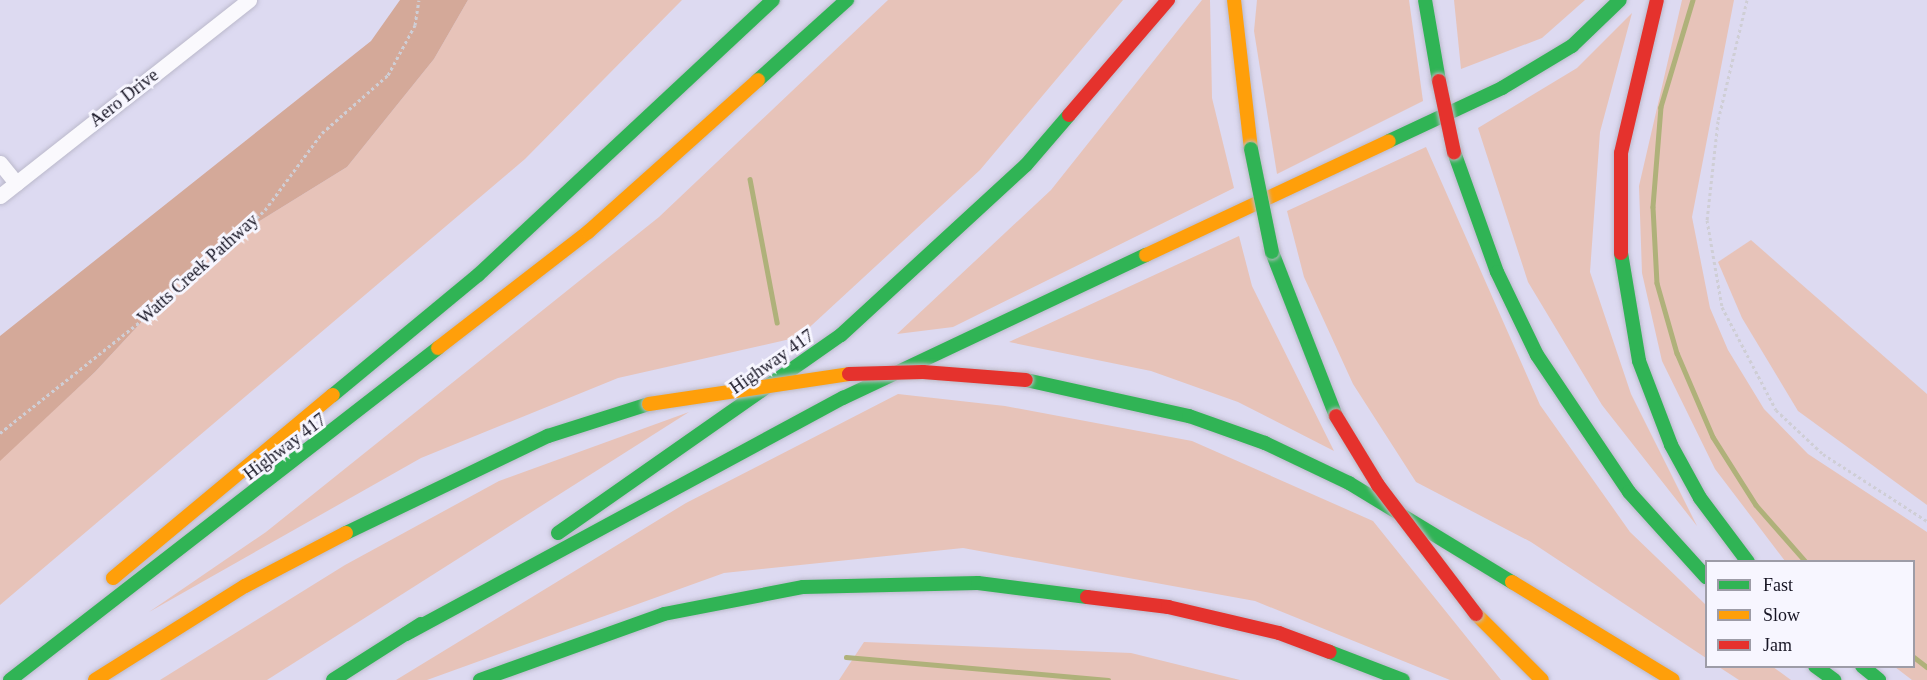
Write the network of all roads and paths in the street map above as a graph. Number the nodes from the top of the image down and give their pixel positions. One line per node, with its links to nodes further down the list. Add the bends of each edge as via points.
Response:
1 (249, 0): 14 (street, Aero Drive)
2 (419, 0): 16 (path, Watts Creek Pathway, via 415,25 388,75 322,133 265,210 227,248)
3 (773, 0): 20 (highway, via 650,120 469,283)
4 (828, 0): 12 (highway)
5 (847, 0): 12 (highway, Highway 417)
6 (1168, 0): 21 (highway, Highway 417, via 1026,165 841,335)
7 (1234, 0): 31 (highway, bridge, via 1251,149 1272,252 1336,416 1378,485 1476,614)
8 (1425, 0): 19 (highway, bridge, via 1454,152 1497,273 1537,355 1629,492)
9 (1620, 0): 21 (highway, via 1572,46 1502,88 843,398)
10 (1657, 0): 18 (highway, via 1621,153 1617,216 1626,306 1639,362 1671,445 1700,498)
11 (1748, 0): 17 (path, via 1718,121 1707,220 1722,307 1776,410 1823,454)
12 (743, 94): 26 (highway, Highway 417, via 588,232)
13 (0, 163): 14 (street)
14 (16, 183): 15 (street, Aero Drive)
15 (0, 196)
16 (0, 433)
17 (1927, 521)
18 (1747, 560)
19 (1705, 575)
20 (99, 588)
21 (406, 634): 28 (highway, Highway 417)
22 (35, 640): 25 (highway)
23 (1818, 668): 33 (highway)
24 (1864, 668): 34 (highway)
25 (0, 669)
26 (10, 680)
27 (94, 680): 32 (highway, bridge, via 245,586 396,506 548,436 649,404 816,375 923,372 1026,380 1189,416 1265,443 1349,483)
28 (333, 680)
29 (480, 680): 30 (highway, via 664,614 803,587 978,583 1168,607 1279,633)
30 (1403, 680)
31 (1542, 680)
32 (1673, 680)
33 (1834, 680)
34 (1879, 680)

